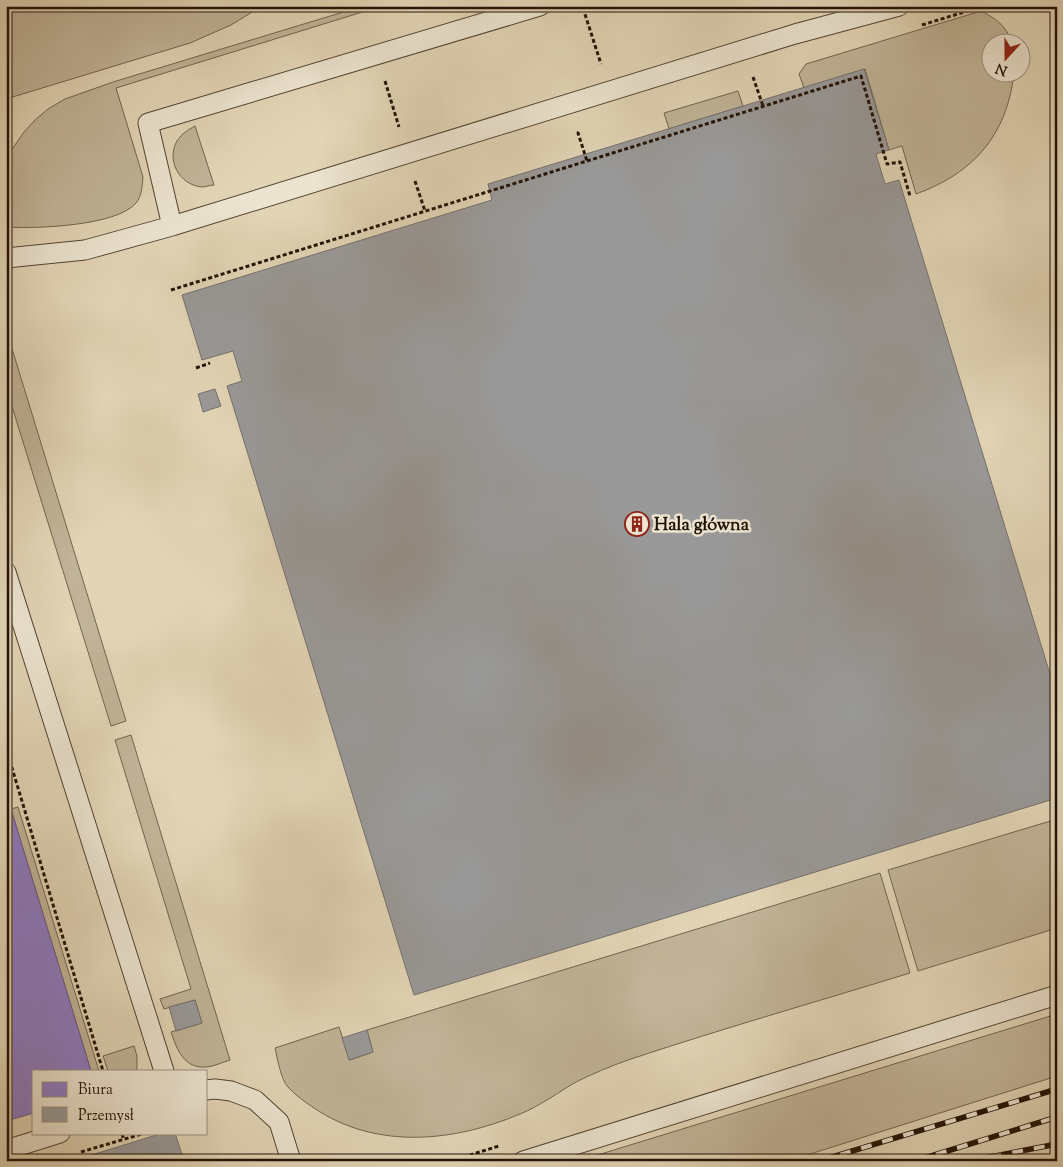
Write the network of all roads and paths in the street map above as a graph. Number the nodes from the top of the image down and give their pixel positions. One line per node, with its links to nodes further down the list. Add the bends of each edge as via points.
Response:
1 (540, 6): 15 (lane, via 148,123)
2 (900, 6): 4 (lane)
3 (584, 8): 5 (path)
4 (843, 14): 15 (lane, via 777,40)
5 (602, 66)
6 (753, 77): 8 (path)
7 (384, 78): 9 (path)
8 (763, 106): 11 (path); 13 (path, via 861,76 887,164 900,162)
9 (400, 128)
10 (584, 155): 11 (path)
11 (586, 161): 14 (path)
12 (414, 175): 14 (path)
13 (910, 196)
14 (425, 211): 17 (path)
15 (172, 226): 16 (lane, via 85,250)
16 (6, 258)
17 (171, 290)
18 (210, 364): 19 (path)
19 (196, 368)
20 (6, 572): 24 (lane)
21 (6, 748): 23 (path)
22 (1057, 995): 33 (lane)
23 (103, 1070)
24 (164, 1070)
25 (208, 1090): 32 (lane, via 231,1090 255,1100 279,1122)
26 (57, 1134): 30 (lane)
27 (122, 1134): 29 (path)
28 (142, 1134): 29 (path)
29 (124, 1140): 31 (path)
30 (6, 1150)
31 (78, 1153)
32 (291, 1161)
33 (524, 1161)

